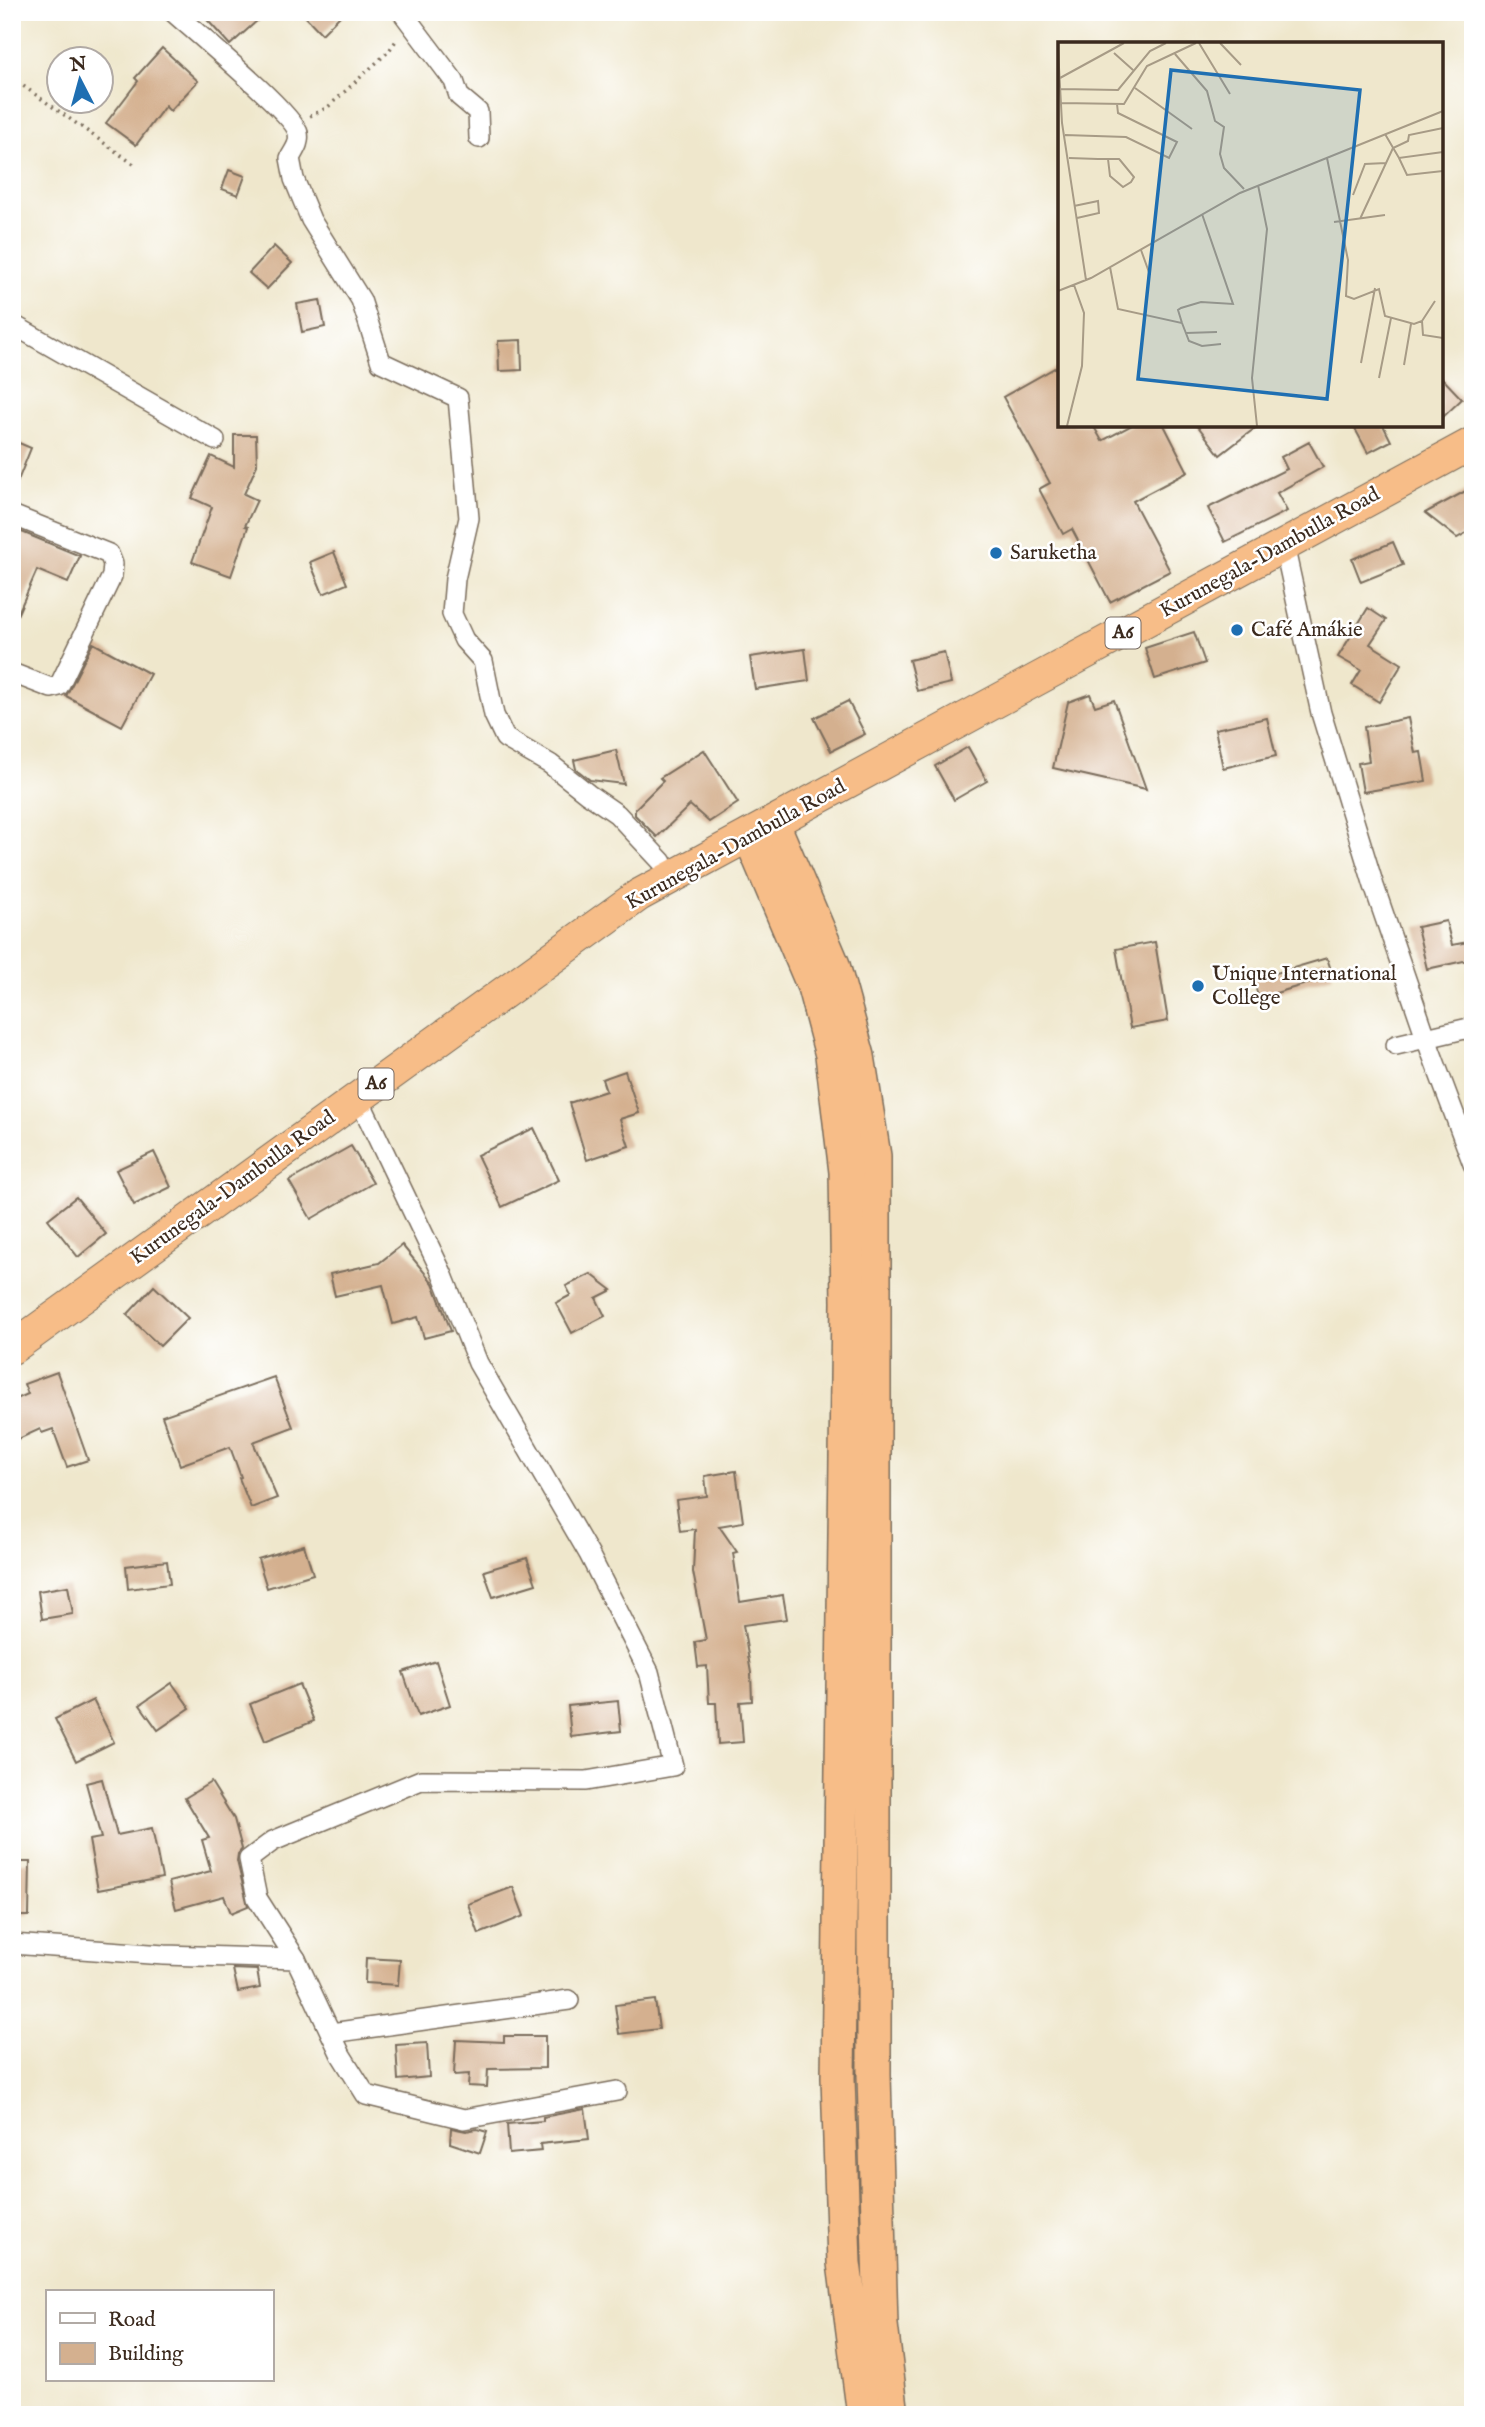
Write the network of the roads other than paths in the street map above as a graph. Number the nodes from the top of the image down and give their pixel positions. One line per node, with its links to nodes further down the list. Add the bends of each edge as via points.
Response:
1 (173, 12): 11 (street, via 264,93 298,130 299,143 290,158 295,179 311,220 361,300 381,362 458,398 469,518 452,614 464,640 483,661 494,715 505,738 550,764 617,814)
2 (407, 18): 3 (street, via 454,81 459,96 478,112)
3 (479, 138)
4 (12, 324): 5 (street)
5 (215, 440)
6 (1473, 443): 8 (highway, Kurunegala-Dambulla Road / A6)
7 (12, 515): 9 (street, via 109,554 113,564 112,576 59,685 51,688)
8 (1284, 545): 10 (highway, Kurunegala-Dambulla Road / A6); 13 (street, via 1321,713)
9 (12, 673)
10 (762, 830): 15 (highway, Kurunegala-Dambulla Road / A6, via 639,895); 23 (highway, via 832,1055 846,1172 838,2078 845,2263); 24 (highway, via 833,965 858,1056 874,1157 874,2075 881,2325)
11 (663, 862)
12 (1473, 1027): 13 (street)
13 (1426, 1038): 14 (street); 16 (street)
14 (1396, 1045)
15 (359, 1097): 17 (highway, Kurunegala-Dambulla Road / A6); 19 (street, via 442,1273 478,1363 589,1554 649,1672 673,1766 586,1781 421,1780 273,1841 248,1860 257,1898)
16 (1473, 1164)
17 (12, 1348)
18 (12, 1944): 19 (street)
19 (296, 1959): 21 (street)
20 (569, 2000): 21 (street)
21 (331, 2033): 22 (street, via 366,2095 464,2119)
22 (617, 2091)
23 (864, 2415)
24 (892, 2415)

